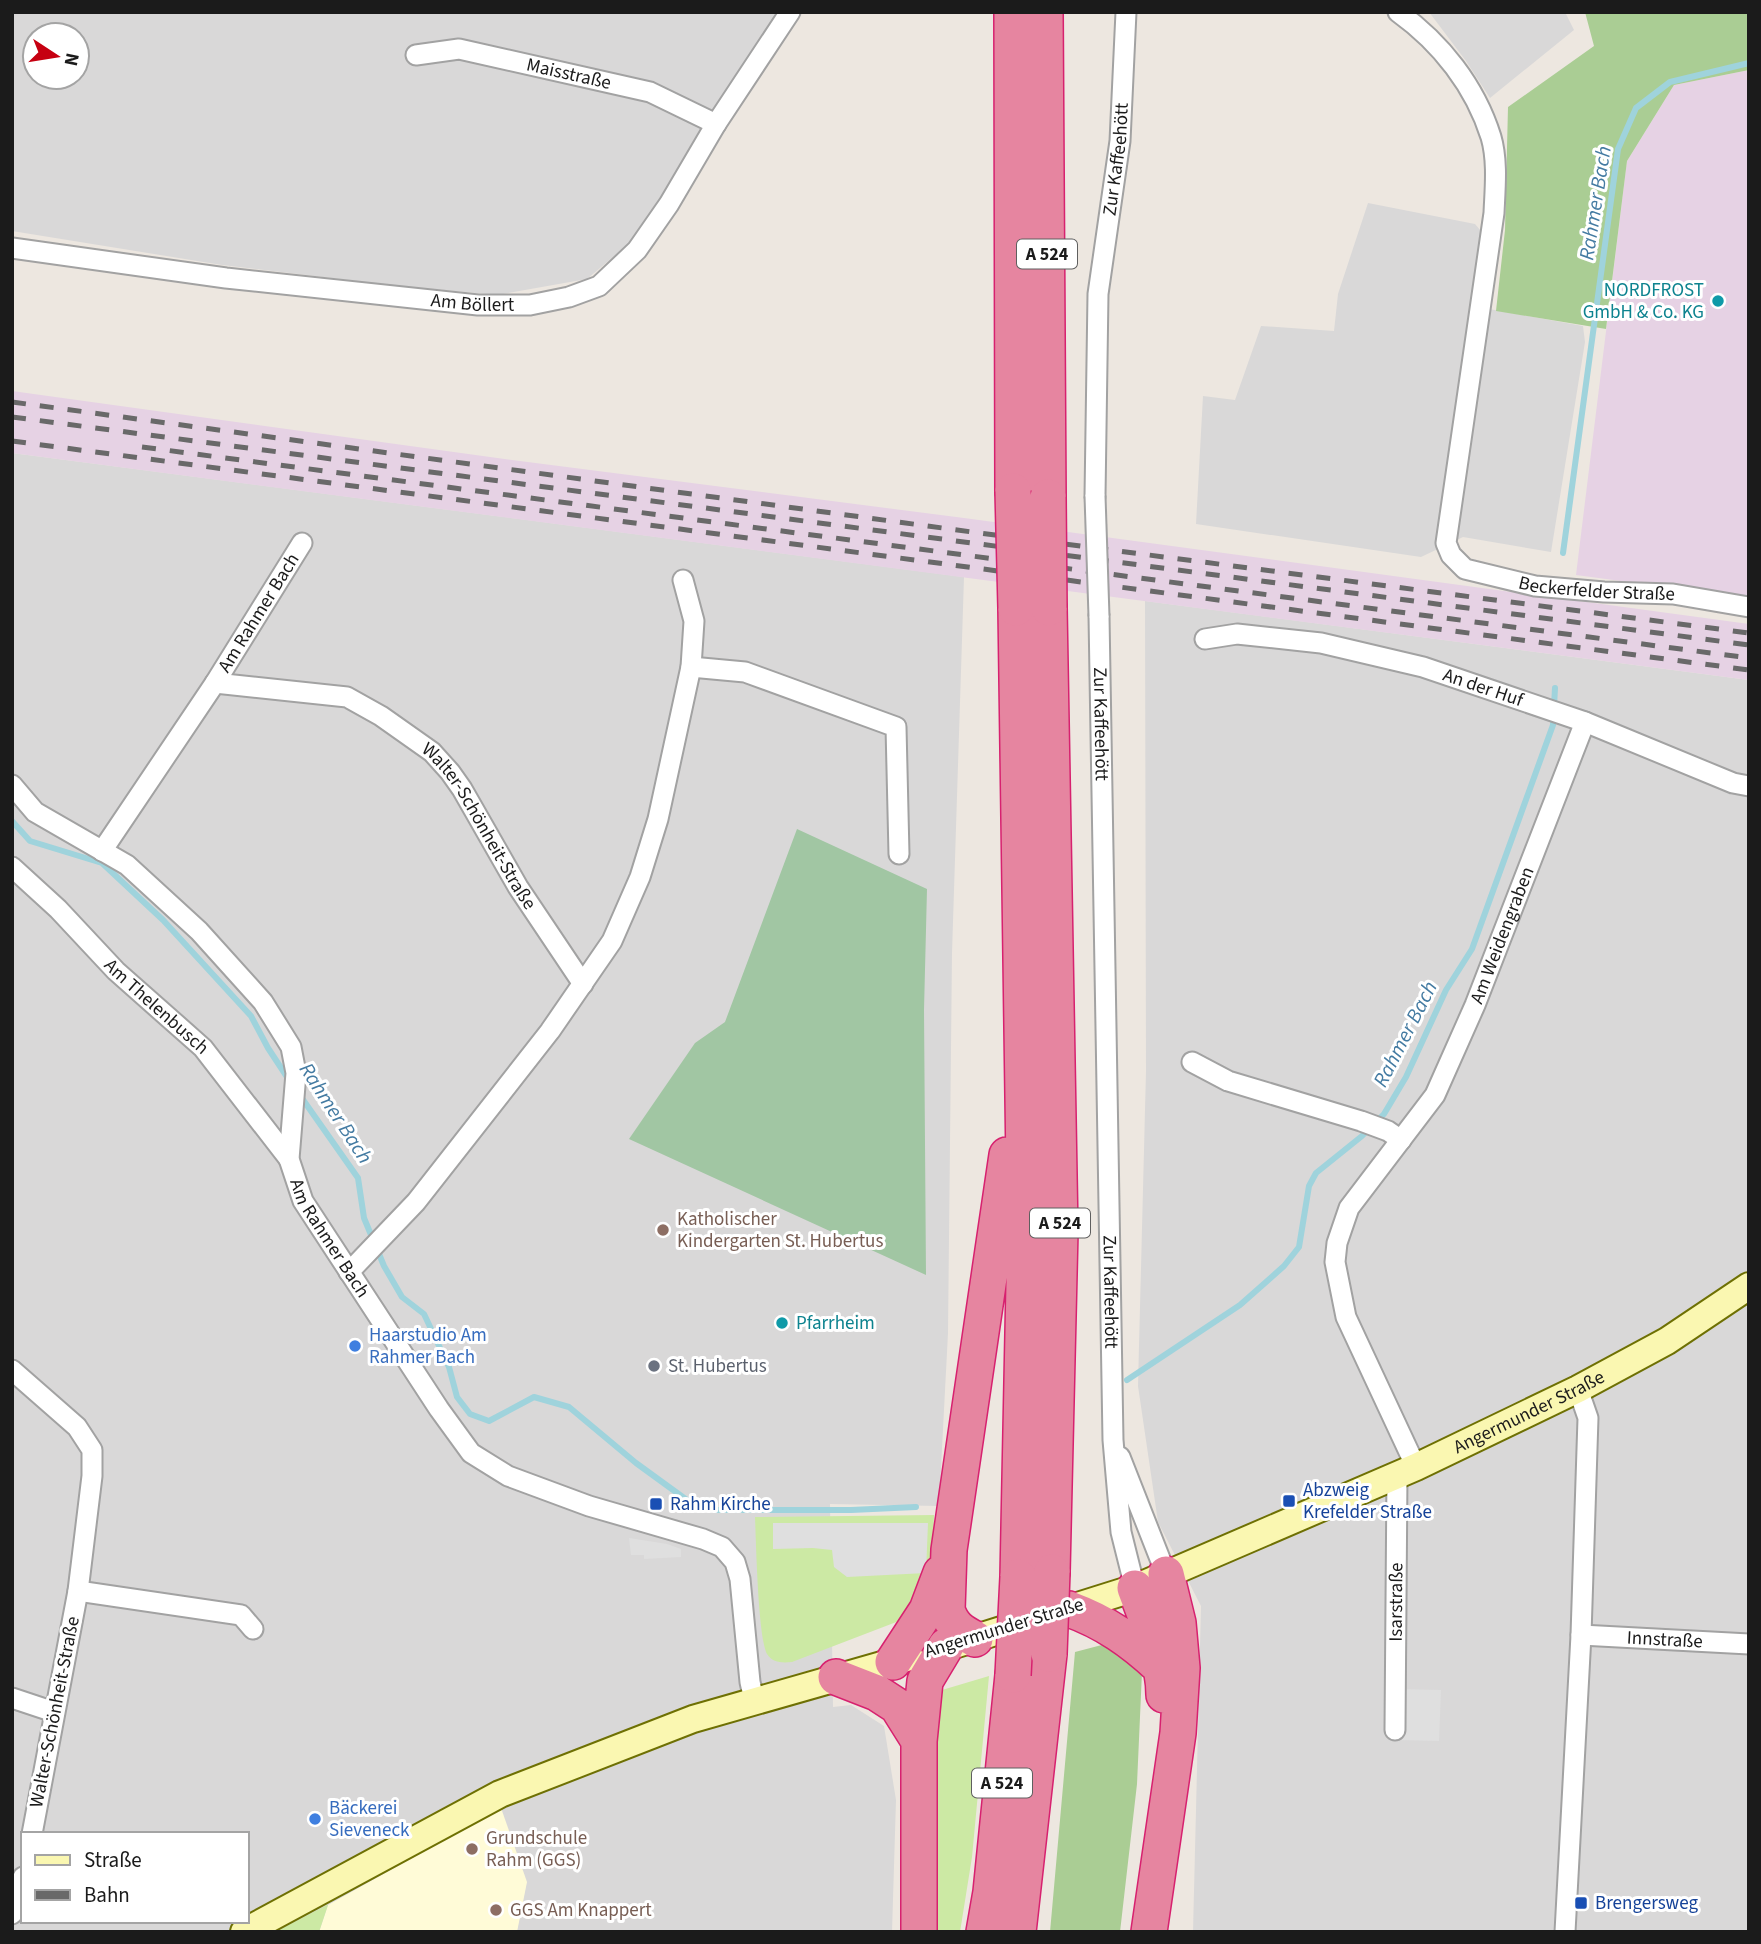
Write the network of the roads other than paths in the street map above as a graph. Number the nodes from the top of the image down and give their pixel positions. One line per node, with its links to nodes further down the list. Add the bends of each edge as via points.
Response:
1 (790, 12): 7 (street, Am Böllert)
2 (1012, 12): 12 (highway, A 524, bridge, via 1013,491)
3 (1045, 12): 12 (highway, A 524, bridge, via 1048,496)
4 (1126, 12): 32 (street, Zur Kaffeehött, bridge, via 1120,141 1098,294 1096,496)
5 (1398, 12): 11 (street, Beckerfelder Straße, via 1439,46 1470,88 1491,139 1495,173 1494,213 1446,542 1451,555 1465,569 1535,586 1673,594)
6 (416, 55): 7 (street, Maisstraße, via 459,49 637,89)
7 (716, 124): 8 (street, Am Böllert, via 637,250 599,286 543,302 478,305 226,278)
8 (12, 248)
9 (302, 543): 15 (street, Am Rahmer Bach)
10 (683, 580): 14 (street, via 694,621)
11 (1749, 607)
12 (1032, 608): 24 (highway, A 524); 35 (highway, A 524, via 1060,1231)
13 (1205, 639): 17 (street, An der Huf, via 1237,634 1321,643 1423,667)
14 (691, 667): 21 (street, via 746,671 896,727); 23 (street, via 658,819 640,877 612,941)
15 (215, 682): 16 (street, Am Rahmer Bach); 20 (street, Am Rahmer Bach)
16 (347, 697): 23 (street, Walter-Schönheit-Straße, via 408,734 450,772 518,887)
17 (1576, 719): 19 (street, An der Huf); 26 (street, Am Weidengraben, via 1475,1004 1436,1095)
18 (12, 785): 20 (street, Am Rahmer Bach, via 35,811)
19 (1749, 786)
20 (102, 850): 27 (street, Am Rahmer Bach, via 127,865 199,931 263,1002 291,1047 296,1073)
21 (899, 854)
22 (12, 867): 27 (street, Am Thelenbusch, via 116,971 203,1048)
23 (583, 984): 28 (street, via 416,1202)
24 (1023, 1051): 34 (highway); 35 (highway, A 524)
25 (1192, 1062): 26 (street, via 1228,1081)
26 (1394, 1135): 33 (street, Am Weidengraben, via 1349,1208 1335,1262 1346,1317)
27 (289, 1159): 28 (street, Am Rahmer Bach, via 303,1201)
28 (355, 1266): 47 (street, Am Rahmer Bach, via 439,1409 471,1452 508,1476 722,1547 735,1562 740,1579)
29 (1749, 1286): 31 (main road, Angermunder Straße, via 1667,1341)
30 (12, 1370): 37 (street, Walter-Schönheit-Straße, via 78,1427 92,1450)
31 (1578, 1389): 33 (main road, Angermunder Straße); 40 (street, via 1588,1418)
32 (1113, 1440): 36 (street, Zur Kaffeehött); 36 (street, Zur Kaffeehött, via 1121,1532)
33 (1406, 1470): 36 (main road, Angermunder Straße); 49 (street, Isarstraße)
34 (949, 1550): 41 (highway, via 947,1610); 43 (highway, via 928,1610)
35 (1035, 1574): 56 (highway, A 524, bridge, via 1013,1675); 57 (highway, A 524, bridge, via 1049,1654)
36 (1150, 1581): 38 (main road, Angermunder Straße); 44 (highway, via 1150,1629); 59 (highway, via 1178,1623 1182,1668 1178,1733)
37 (78, 1591): 39 (street, Walter-Schönheit-Straße, via 241,1615); 48 (street, Walter-Schönheit-Straße)
38 (1069, 1609): 41 (main road, Angermunder Straße); 44 (highway, via 1117,1631)
39 (253, 1629)
40 (1581, 1635): 42 (street, Innstraße); 60 (street)
41 (960, 1643): 43 (main road, Angermunder Straße); 50 (highway, via 925,1681)
42 (1749, 1644)
43 (893, 1662): 45 (main road, Angermunder Straße)
44 (1160, 1667): 58 (highway, via 1164,1731)
45 (836, 1677): 47 (main road, Angermunder Straße); 50 (highway, via 897,1706)
46 (12, 1698): 48 (street)
47 (754, 1700): 54 (main road, Angermunder Straße, via 500,1794)
48 (54, 1712): 51 (street, Walter-Schönheit-Straße)
49 (1395, 1730)
50 (919, 1741): 55 (highway)
51 (32, 1832)
52 (21, 1884): 53 (street)
53 (12, 1914)
54 (244, 1932)
55 (919, 1932)
56 (984, 1932)
57 (1018, 1932)
58 (1134, 1932)
59 (1149, 1932)
60 (1565, 1932)

